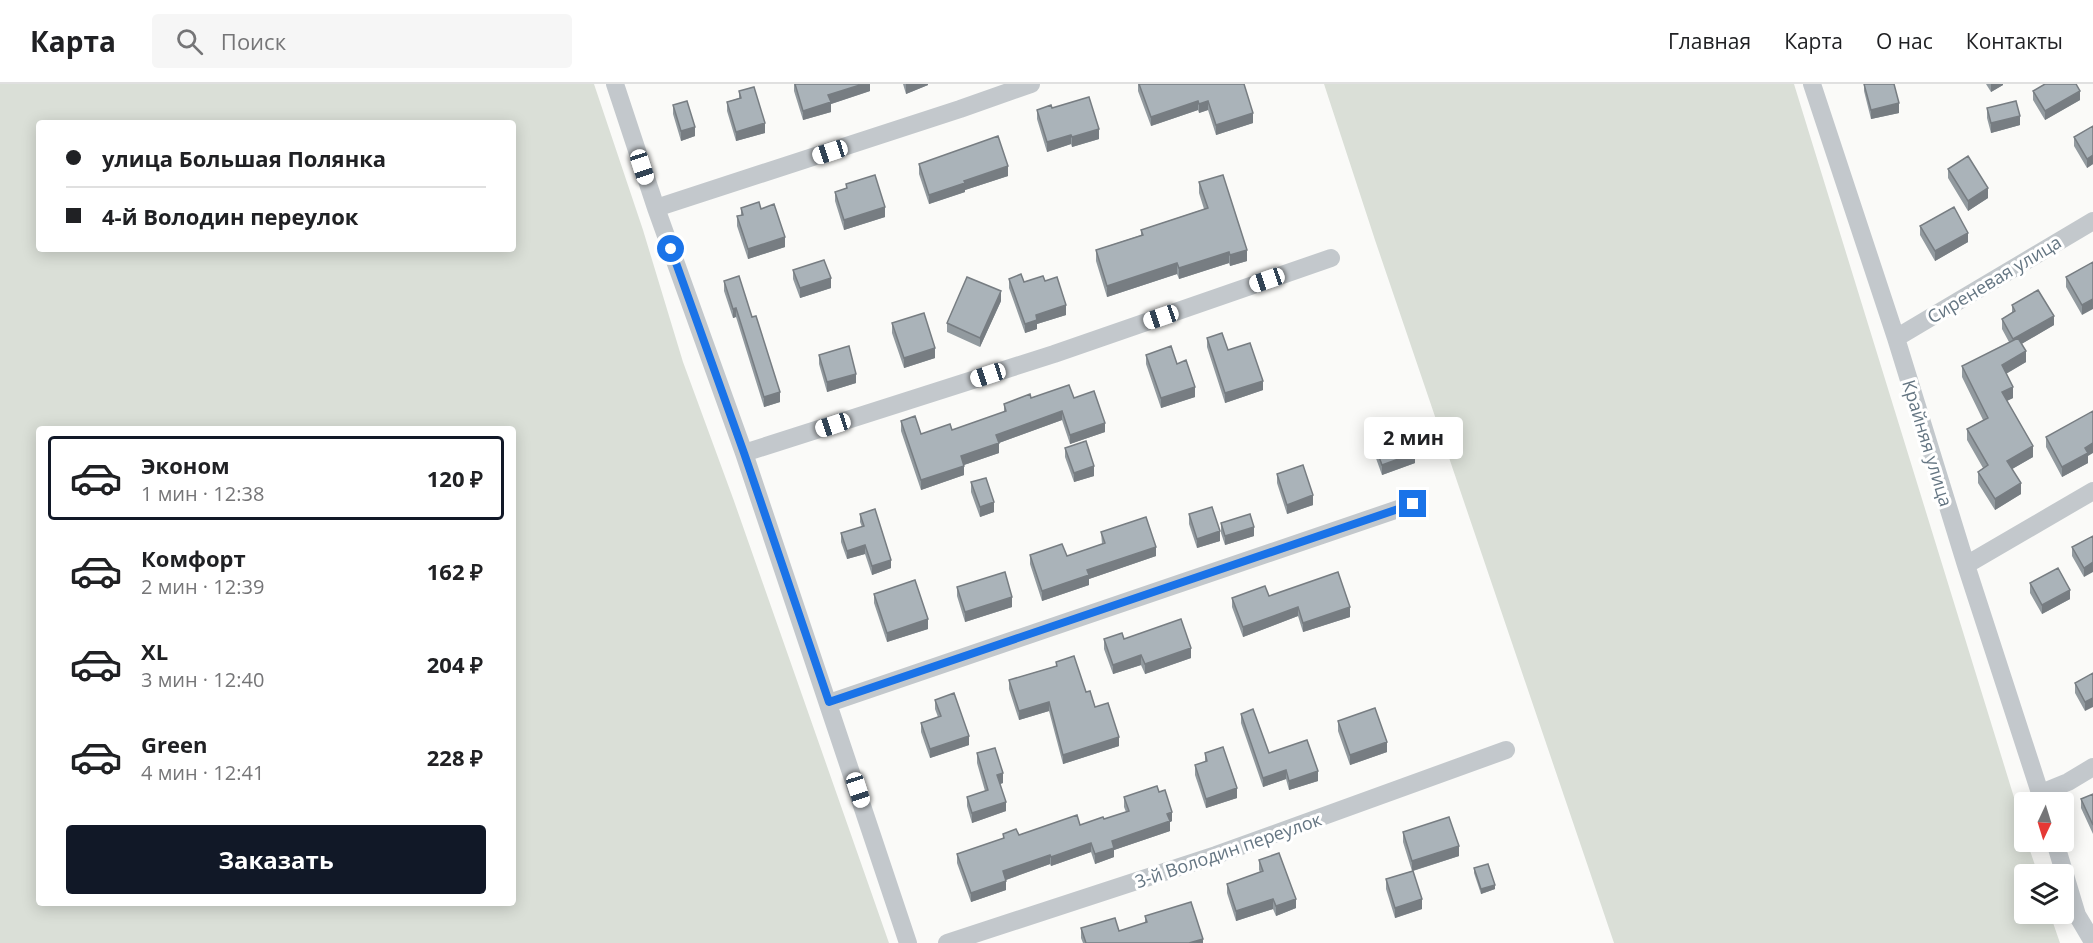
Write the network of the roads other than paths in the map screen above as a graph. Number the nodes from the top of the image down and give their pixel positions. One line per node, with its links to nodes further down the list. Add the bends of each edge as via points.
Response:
1 (615, 84): 4 (street)
2 (1031, 84): 4 (street)
3 (1812, 84): 7 (street, Крайняя улица)
4 (656, 208): 8 (street)
5 (2093, 221): 7 (street, Сиреневая улица)
6 (1331, 258): 8 (street, via 1054,354)
7 (1896, 338): 11 (street, Крайняя улица)
8 (744, 453): 12 (street)
9 (2093, 491): 11 (street)
10 (1413, 504): 12 (street)
11 (1966, 565): 15 (street, Крайняя улица)
12 (829, 702): 19 (street)
13 (1506, 750): 20 (street, 3-й Володин переулок, via 1216,855)
14 (2093, 767): 16 (street)
15 (2040, 792)
16 (2052, 792)
17 (2058, 852): 18 (street, via 2077,915)
18 (2093, 942)
19 (908, 943)
20 (947, 943)

